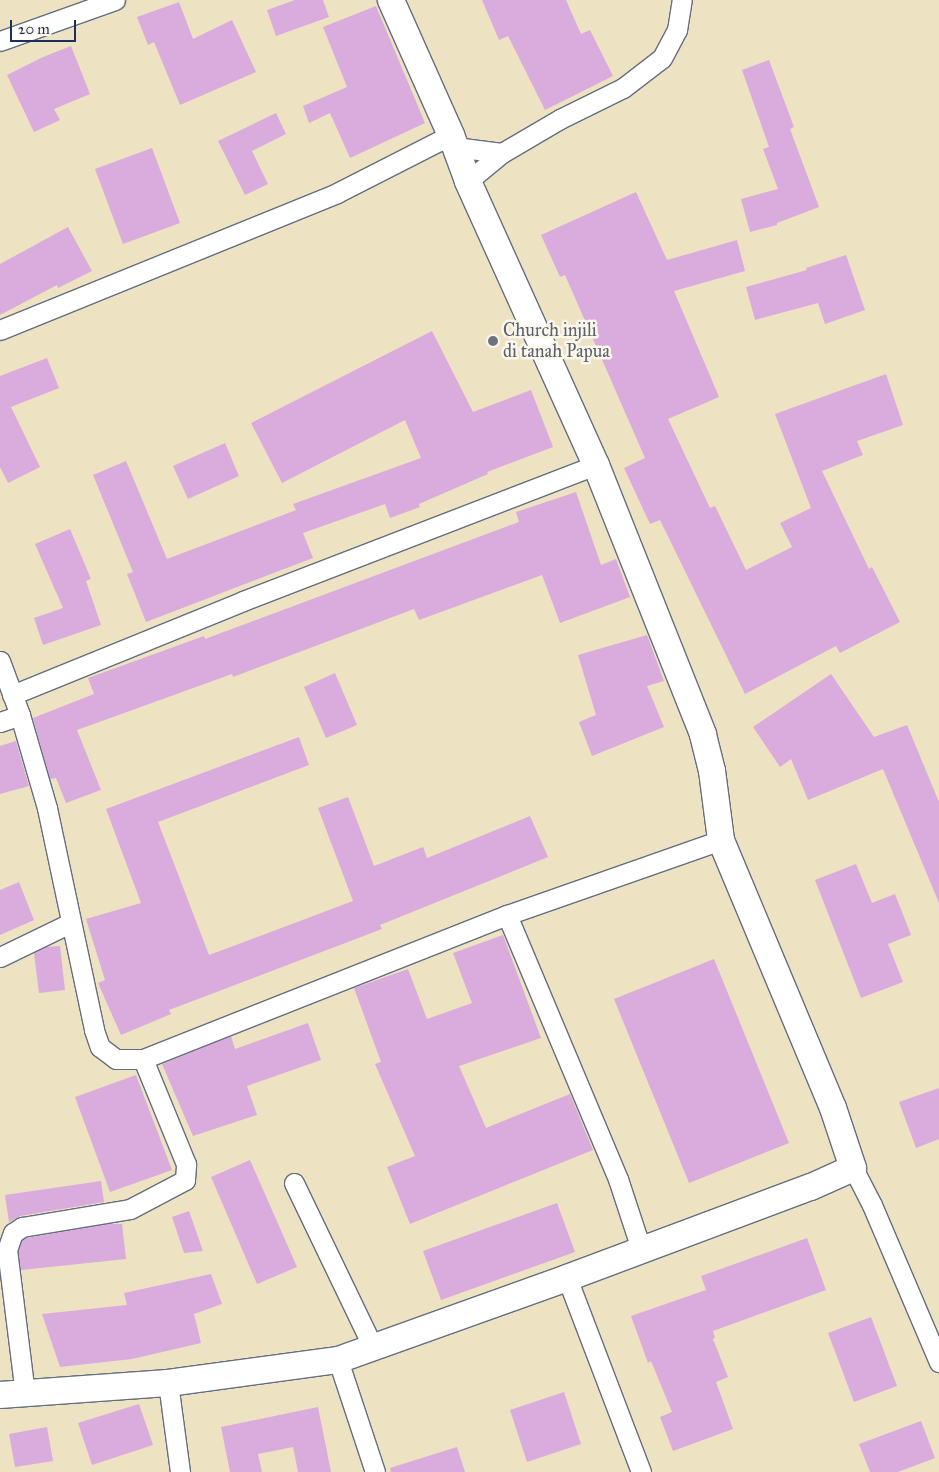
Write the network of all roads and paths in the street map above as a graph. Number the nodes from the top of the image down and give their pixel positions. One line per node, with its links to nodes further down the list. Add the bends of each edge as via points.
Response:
1 (115, 0): 4 (street)
2 (391, 0): 5 (street)
3 (682, 0): 6 (street, via 677,30 662,58 623,88 560,119)
4 (0, 41)
5 (453, 141): 6 (street); 7 (street); 8 (street, via 337,193)
6 (502, 153): 7 (street)
7 (468, 181): 9 (street)
8 (0, 330)
9 (596, 465): 11 (street, via 243,601); 14 (street, via 703,734 712,771)
10 (0, 661): 11 (street)
11 (12, 695): 12 (street)
12 (20, 715): 13 (street); 16 (street, via 47,808)
13 (0, 722)
14 (721, 840): 15 (street); 19 (street, via 833,1108)
15 (507, 915): 18 (street); 21 (street, via 618,1179)
16 (70, 923): 17 (street); 18 (street, via 100,1047 116,1060)
17 (0, 957)
18 (143, 1059): 27 (street, via 186,1164 185,1180 130,1210 22,1227 13,1233 7,1250)
19 (853, 1168): 21 (street, via 811,1187); 25 (street)
20 (294, 1183): 23 (street)
21 (641, 1249): 22 (street)
22 (567, 1278): 23 (street); 30 (street)
23 (374, 1349): 24 (street)
24 (338, 1360): 26 (street); 29 (street)
25 (939, 1362)
26 (168, 1383): 27 (street); 28 (street)
27 (12, 1394)
28 (180, 1472)
29 (375, 1472)
30 (641, 1472)

